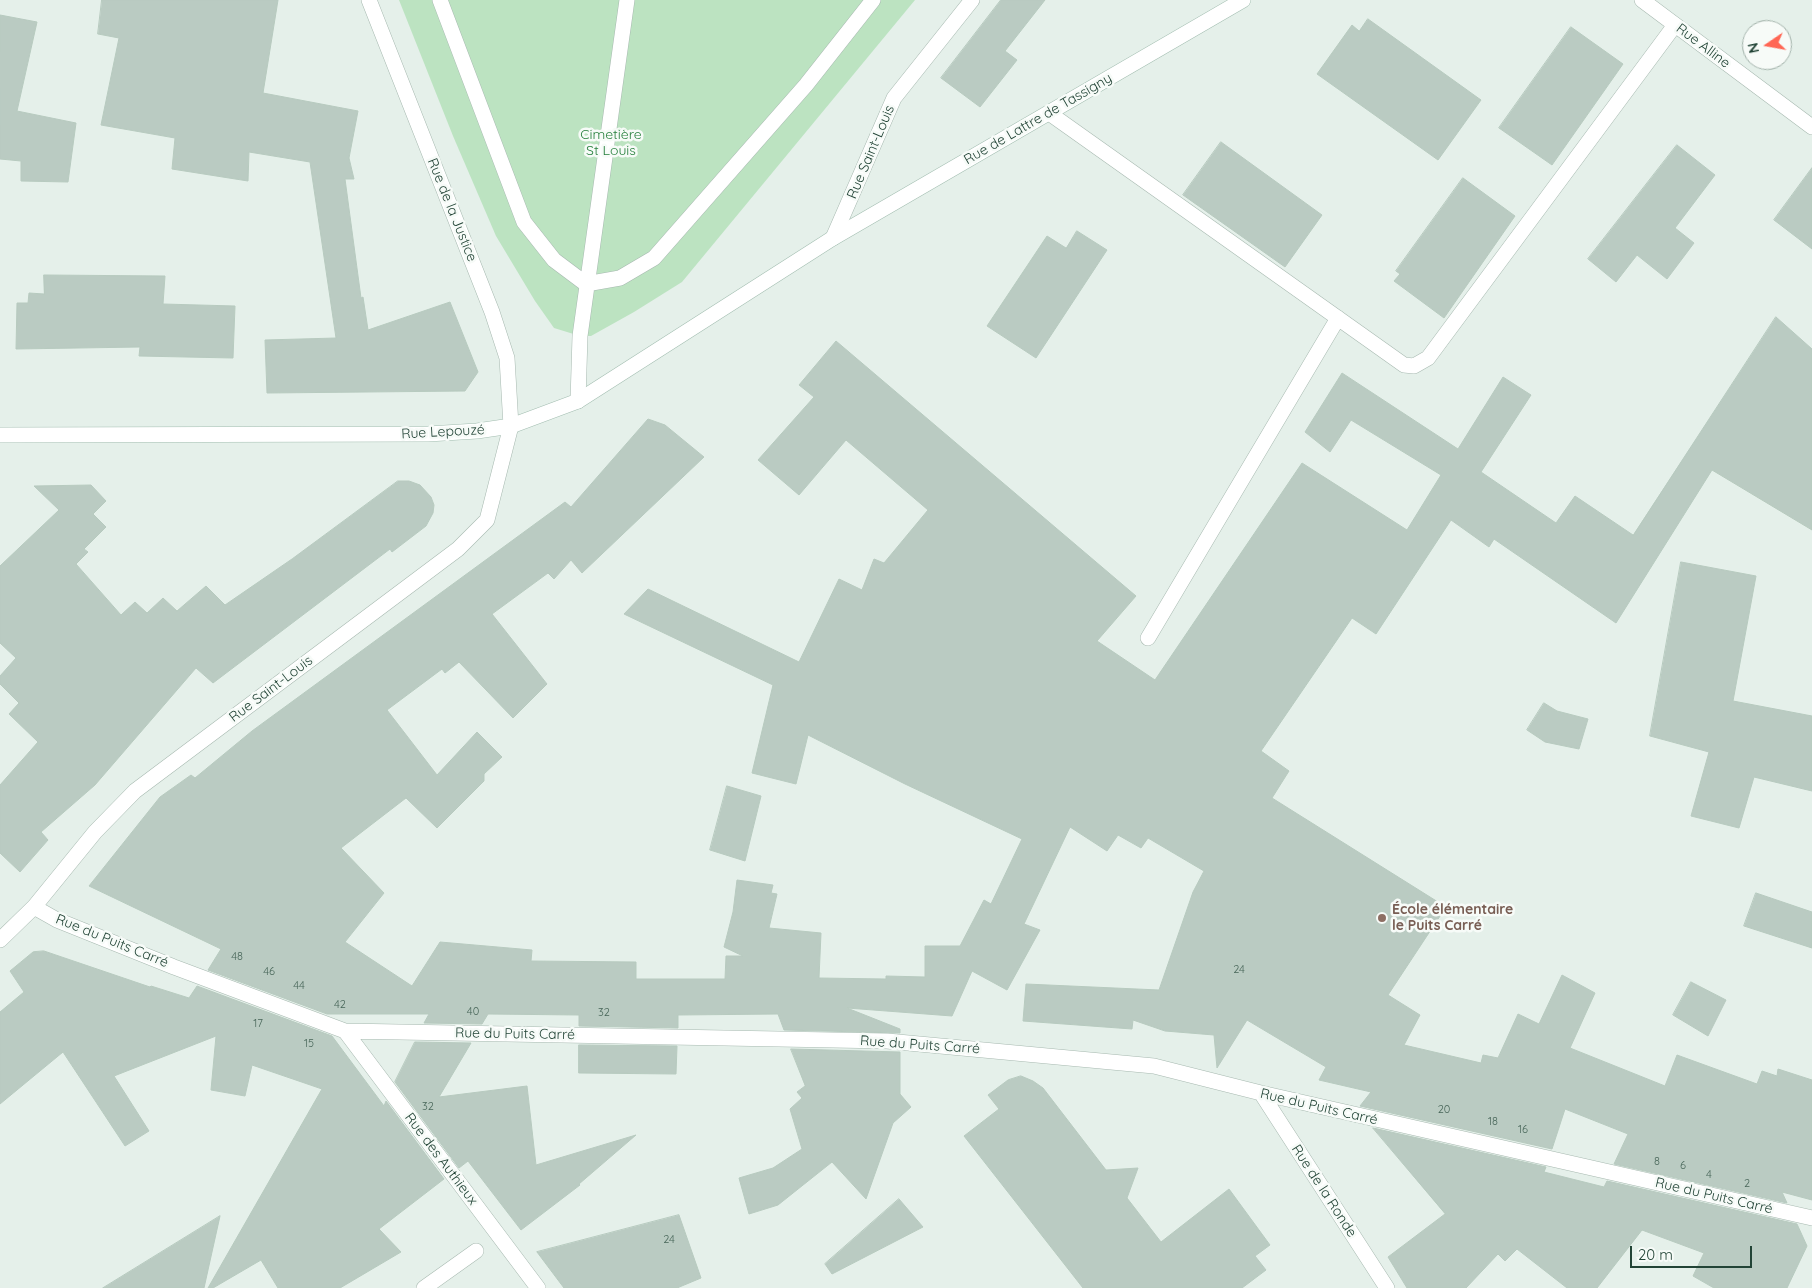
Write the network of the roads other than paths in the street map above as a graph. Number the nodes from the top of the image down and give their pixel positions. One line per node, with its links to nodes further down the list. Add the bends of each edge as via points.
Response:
1 (369, 0): 15 (street, Rue de la Justice, via 492,312 507,358)
2 (440, 0): 12 (street, via 524,222 554,260)
3 (627, 0): 12 (street)
4 (873, 0): 12 (street, via 806,85 654,258 620,278)
5 (972, 0): 11 (street, Rue Saint-Louis, via 894,98)
6 (1243, 0): 9 (street, Rue de Lattre de Tassigny)
7 (1642, 0): 8 (street, Rue Alline)
8 (1675, 25): 10 (street, Rue Alline); 13 (street, via 1428,358 1414,366 1404,365)
9 (1049, 113): 11 (street, Rue de Lattre de Tassigny); 13 (street)
10 (1812, 127)
11 (833, 238): 14 (street, Rue Lepouzé)
12 (586, 284): 14 (street)
13 (1338, 318): 17 (street)
14 (578, 401): 15 (street, Rue Lepouzé)
15 (511, 426): 16 (street, Rue Lepouzé, via 428,434); 18 (street, Rue Saint-Louis, via 487,520 464,543 135,791 95,832)
16 (0, 435)
17 (1148, 638)
18 (34, 908): 19 (street, Rue Saint-Louis); 20 (street, Rue du Puits Carré, via 165,963)
19 (0, 940)
20 (345, 1031): 21 (street, Rue du Puits Carré, via 887,1041 1154,1066); 25 (street, Rue des Authieux)
21 (1260, 1093): 22 (street, Rue du Puits Carré); 26 (street, Rue de la Ronde)
22 (1812, 1218)
23 (476, 1250): 24 (street)
24 (424, 1288)
25 (538, 1288)
26 (1387, 1288)

